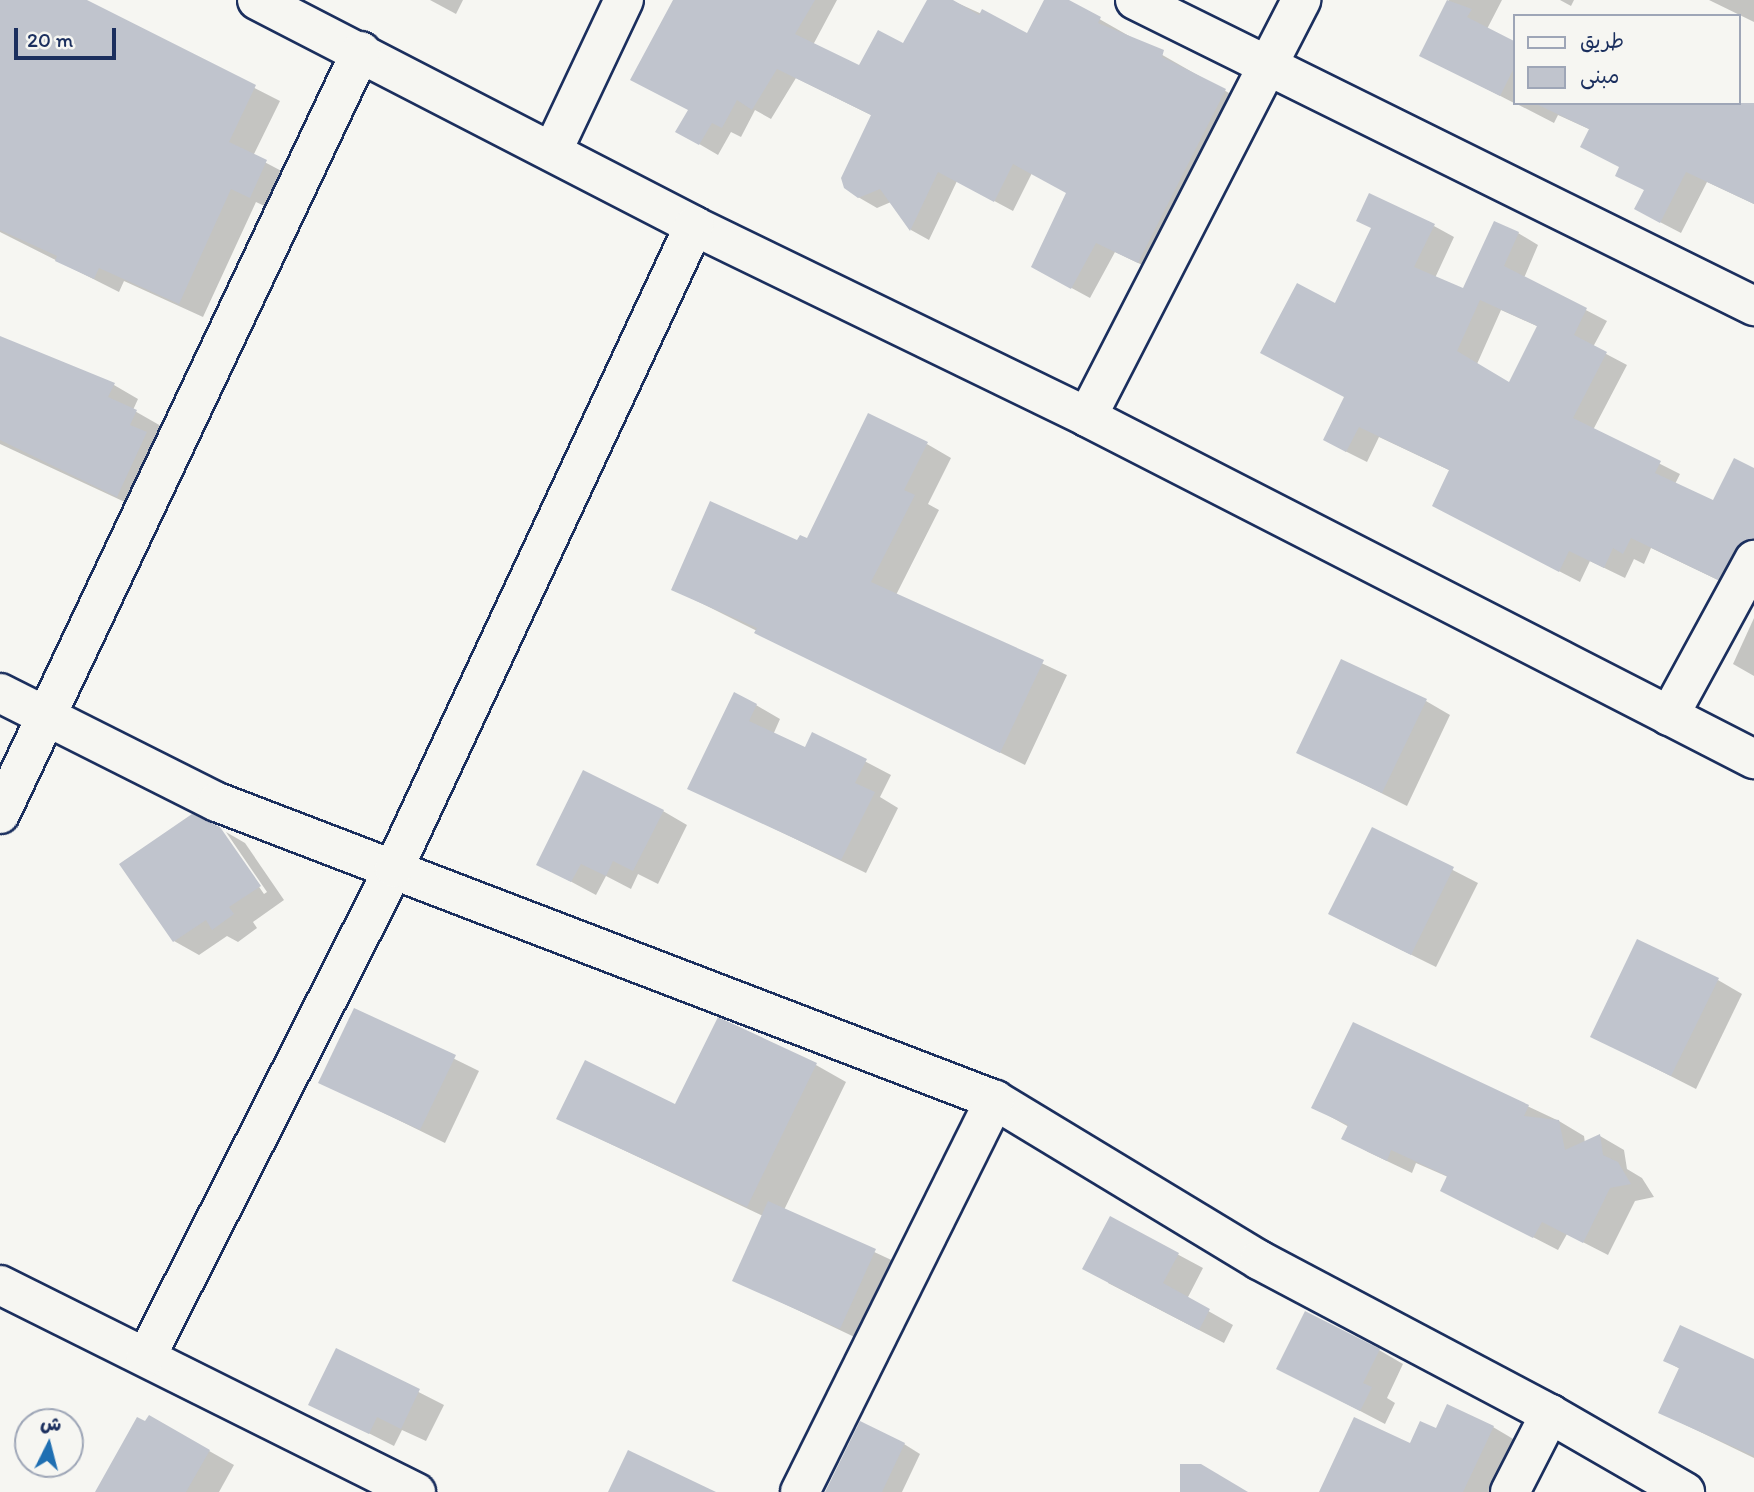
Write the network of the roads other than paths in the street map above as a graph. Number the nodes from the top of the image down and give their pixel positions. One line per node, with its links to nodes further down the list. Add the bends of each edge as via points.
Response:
1 (257, 0): 5 (street)
2 (624, 0): 7 (street)
3 (1135, 0): 6 (street)
4 (1301, 0): 6 (street)
5 (361, 51): 7 (street); 14 (street)
6 (1269, 65): 9 (street); 10 (street)
7 (553, 150): 8 (street)
8 (694, 226): 10 (street); 17 (street)
9 (1754, 306)
10 (1087, 417): 13 (street)
11 (1754, 560): 13 (street)
12 (0, 693): 14 (street)
13 (1670, 716): 15 (street)
14 (45, 719): 16 (street); 17 (street, via 217,802)
15 (1754, 759)
16 (0, 814)
17 (394, 867): 18 (street); 20 (street)
18 (995, 1100): 21 (street, via 1259,1260); 23 (street)
19 (0, 1285): 20 (street)
20 (146, 1357): 22 (street)
21 (1550, 1414): 24 (street); 25 (street)
22 (415, 1492)
23 (800, 1492)
24 (1510, 1492)
25 (1685, 1492)

